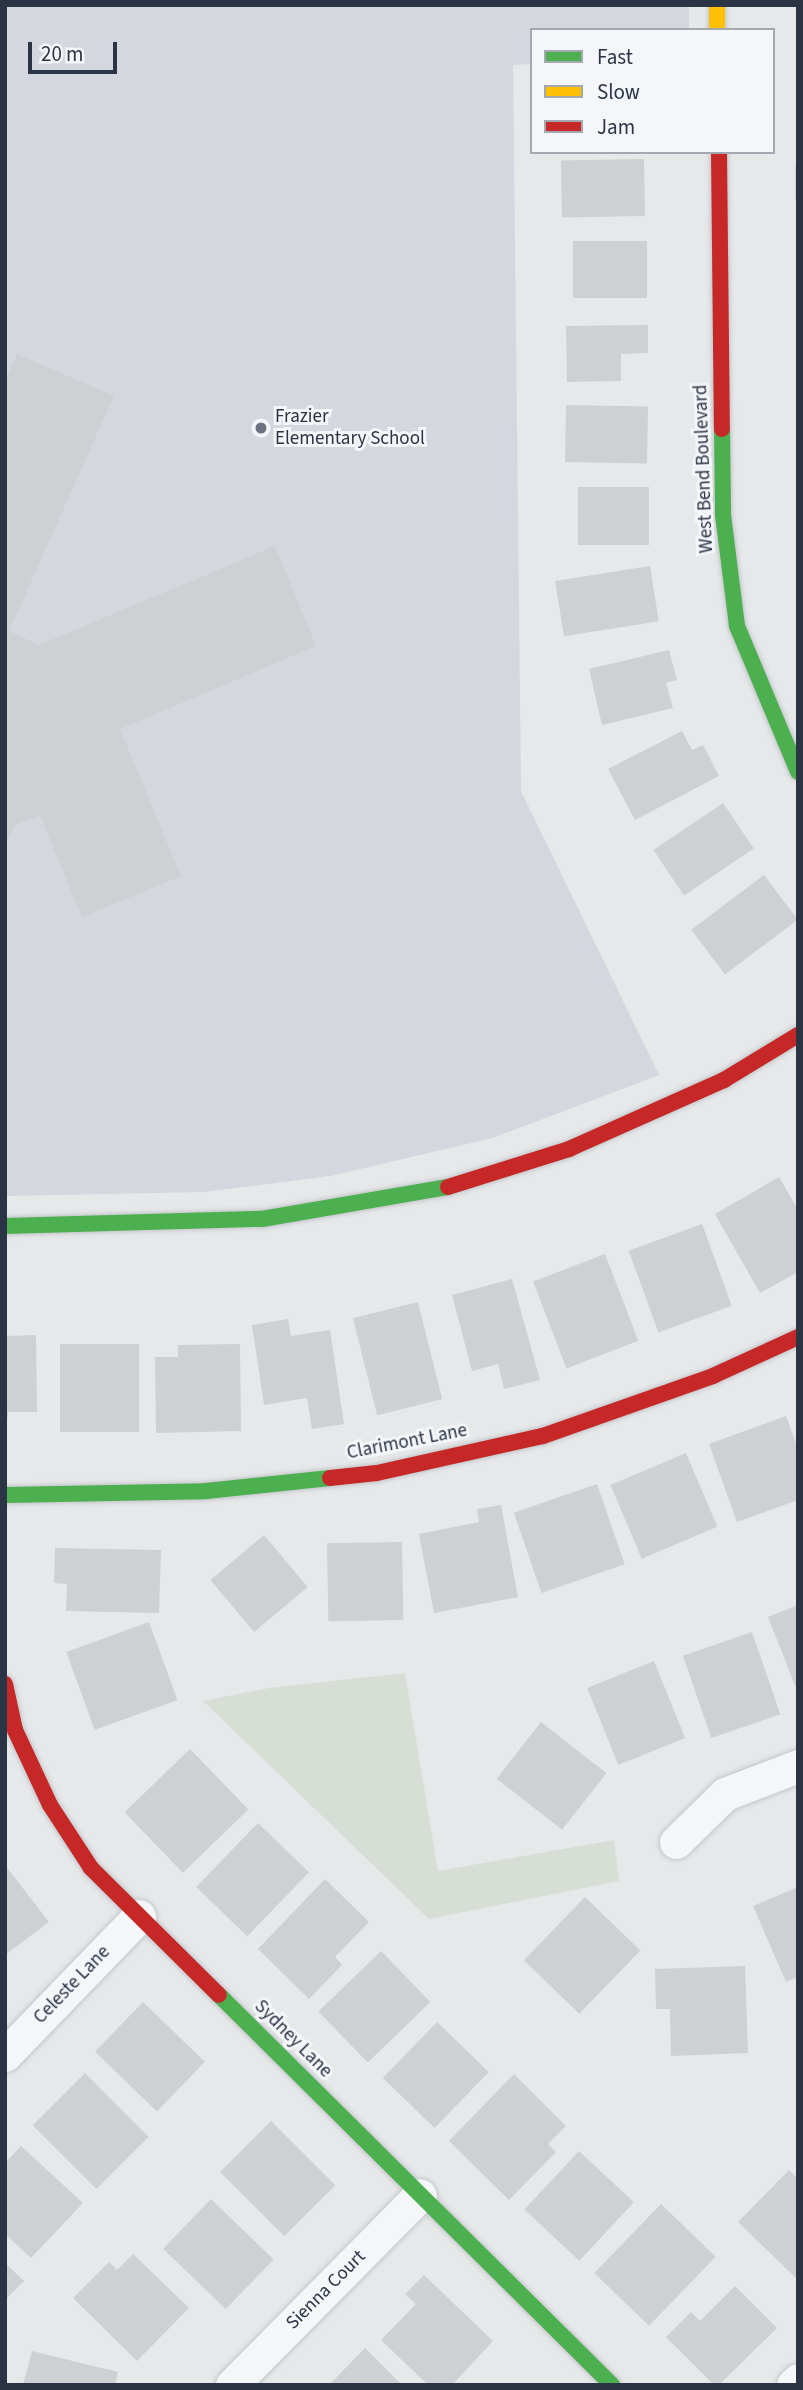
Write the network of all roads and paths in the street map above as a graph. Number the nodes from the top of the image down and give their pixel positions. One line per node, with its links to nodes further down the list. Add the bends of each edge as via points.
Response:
1 (717, 5): 2 (street)
2 (718, 28)
3 (719, 154): 4 (street, West Bend Boulevard, via 723,515 737,626)
4 (798, 772)
5 (798, 1035): 6 (street, via 724,1080 581,1144 461,1185 262,1219)
6 (5, 1226)
7 (798, 1337): 8 (street, Clarimont Lane, via 713,1376 543,1436 377,1473 206,1492)
8 (5, 1495)
9 (5, 1684): 12 (street, Sydney Lane, via 15,1730 50,1805 91,1868)
10 (798, 1766): 11 (street, via 725,1794)
11 (676, 1842)
12 (139, 1916): 13 (street, Celeste Lane); 14 (street, Sydney Lane)
13 (5, 2055)
14 (420, 2195): 16 (street, Sienna Court); 17 (street, Sydney Lane)
15 (798, 2380): 18 (street)
16 (232, 2385)
17 (612, 2385)
18 (793, 2385)

